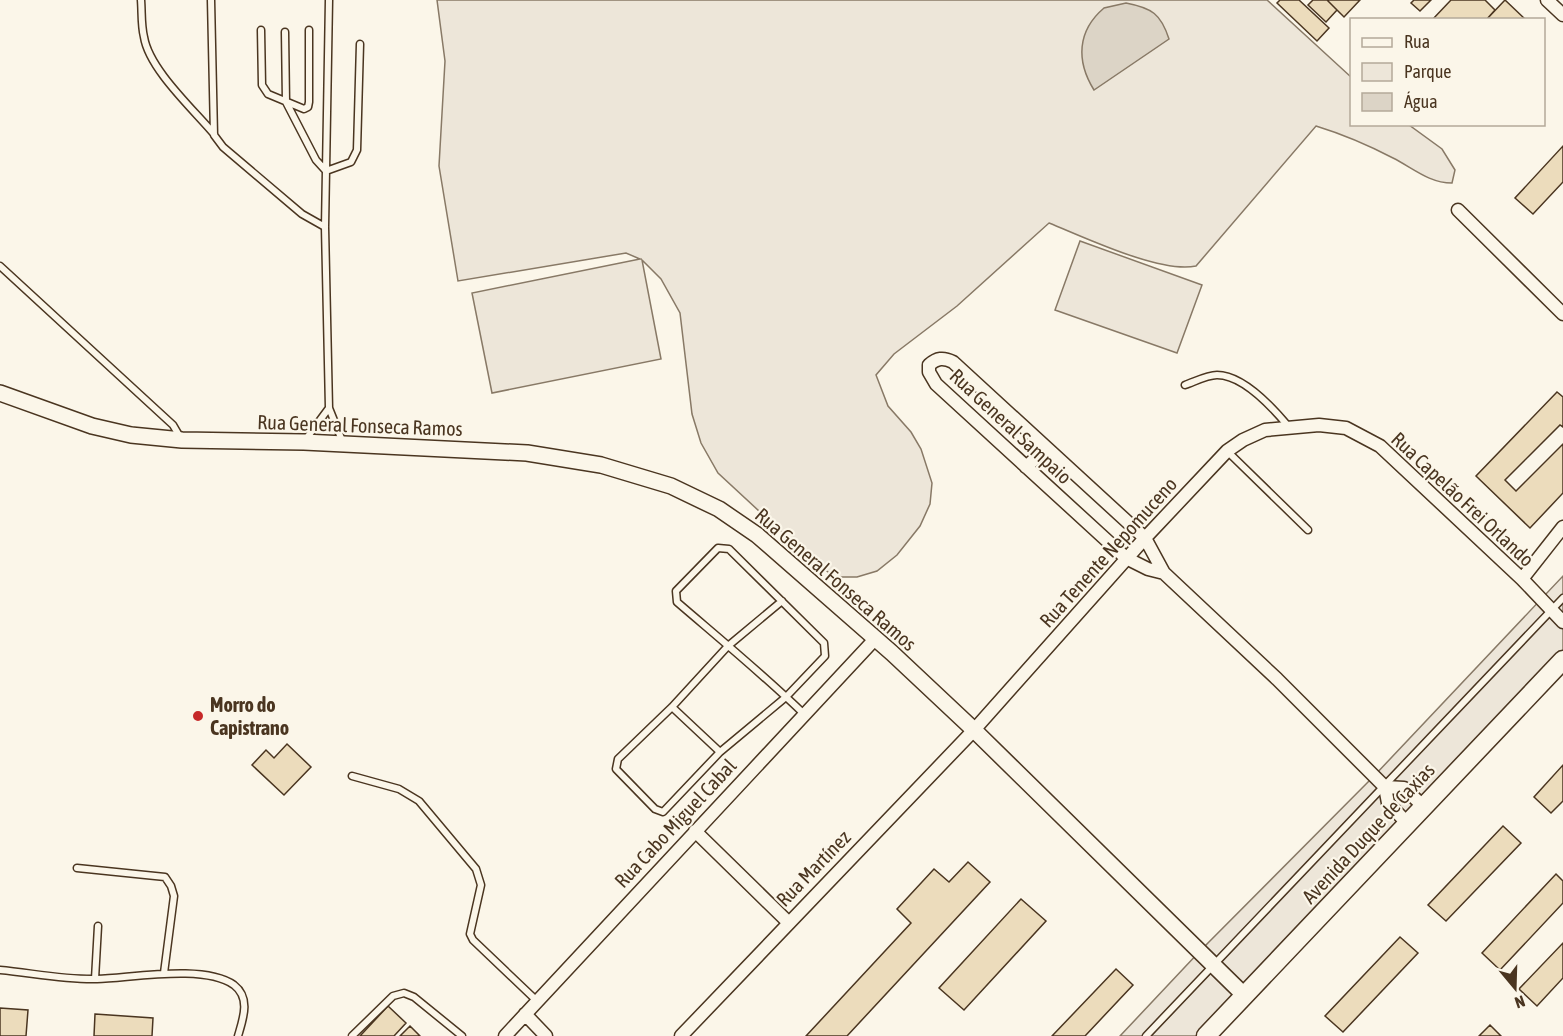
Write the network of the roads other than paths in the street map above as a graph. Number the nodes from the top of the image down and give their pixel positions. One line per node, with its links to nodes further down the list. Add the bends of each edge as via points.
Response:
1 (141, 0): 11 (lane, via 148,52)
2 (211, 0): 11 (lane)
3 (329, 0): 12 (lane)
4 (1547, 0): 5 (street)
5 (1563, 15)
6 (261, 30): 10 (lane, via 262,85 268,94)
7 (309, 30): 10 (lane, via 308,107)
8 (285, 32): 10 (lane)
9 (360, 44): 12 (lane, via 357,150 351,162)
10 (286, 102): 12 (lane, via 316,160)
11 (214, 135): 14 (lane, via 222,147 302,214)
12 (326, 171): 14 (lane)
13 (1458, 210): 16 (street)
14 (325, 227): 19 (lane)
15 (0, 266): 21 (lane, via 173,425)
16 (1563, 314)
17 (1185, 385): 20 (lane, via 1216,375 1231,378 1266,400)
18 (0, 393): 21 (street, Rua General Fonseca Ramos, via 92,426)
19 (328, 408): 22 (lane); 23 (lane)
20 (1288, 426): 25 (street, Rua Tenente Nepomuceno, via 1265,430); 32 (street, Rua Capelão Frei Orlando, via 1346,428 1380,446)
21 (182, 440): 22 (street, Rua General Fonseca Ramos)
22 (304, 442): 23 (street, Rua General Fonseca Ramos)
23 (344, 446): 37 (street, Rua General Fonseca Ramos, via 527,453 601,465 671,486 718,509 757,535)
24 (1047, 448): 26 (street); 26 (street, Rua General Sampaio, via 952,362 936,359 929,365 936,384); 29 (street, Rua General Sampaio)
25 (1227, 452): 28 (lane); 29 (street, Rua Tenente Nepomuceno)
26 (1026, 467): 30 (street, Rua General Sampaio)
27 (1563, 527): 32 (street)
28 (1308, 530)
29 (1145, 538): 30 (street, Rua Tenente Nepomuceno); 31 (street, Rua General Sampaio)
30 (1126, 558): 31 (street, Rua General Sampaio); 43 (street, Rua Tenente Nepomuceno)
31 (1164, 573): 46 (street, Rua General Sampaio)
32 (1522, 579): 35 (street, Rua Capelão Frei Orlando)
33 (1563, 598): 35 (lane)
34 (782, 601): 38 (lane); 38 (lane, via 729,549 718,548 674,595 677,602); 40 (lane, via 827,650)
35 (1552, 610): 36 (street, Rua Capelão Frei Orlando); 46 (lane)
36 (1563, 622)
37 (875, 639): 42 (street, Rua Cabo Miguel Cabal); 43 (street, Rua General Fonseca Ramos)
38 (728, 646): 40 (lane); 41 (lane)
39 (1563, 660): 47 (main road, Avenida Duque de Caxias)
40 (786, 697): 42 (lane); 44 (lane)
41 (672, 707): 44 (lane); 44 (lane, via 616,763 616,769 655,809 663,812)
42 (805, 715): 49 (street, Rua Cabo Miguel Cabal)
43 (974, 730): 51 (street, Rua Martínez); 53 (street, Rua General Fonseca Ramos)
44 (720, 752)
45 (352, 776): 58 (lane, via 399,789 419,801 476,869 481,885 470,934)
46 (1385, 787): 47 (street, Rua General Sampaio, via 1404,788); 48 (street, Rua General Sampaio, via 1388,803); 53 (lane)
47 (1423, 806): 48 (main road, Avenida Duque de Caxias)
48 (1407, 823): 57 (main road, Avenida Duque de Caxias)
49 (695, 831): 51 (street); 58 (street, Rua Cabo Miguel Cabal)
50 (77, 868): 55 (lane, via 165,877 174,896)
51 (788, 922): 65 (street, Rua Martínez)
52 (98, 926): 56 (lane)
53 (1213, 964): 57 (street, Rua General Fonseca Ramos); 66 (lane)
54 (0, 970): 56 (lane)
55 (164, 973): 56 (lane); 60 (lane, via 220,978 235,986 245,1008)
56 (95, 979)
57 (1244, 995): 67 (main road, Avenida Duque de Caxias)
58 (537, 1001): 59 (street, Rua Cabo Miguel Cabal)
59 (525, 1014): 63 (street, Rua Cabo Miguel Cabal); 64 (street)
60 (238, 1036)
61 (352, 1036): 62 (lane, via 393,996 404,993)
62 (460, 1036)
63 (505, 1036)
64 (546, 1036)
65 (681, 1036)
66 (1146, 1036)
67 (1206, 1036)

